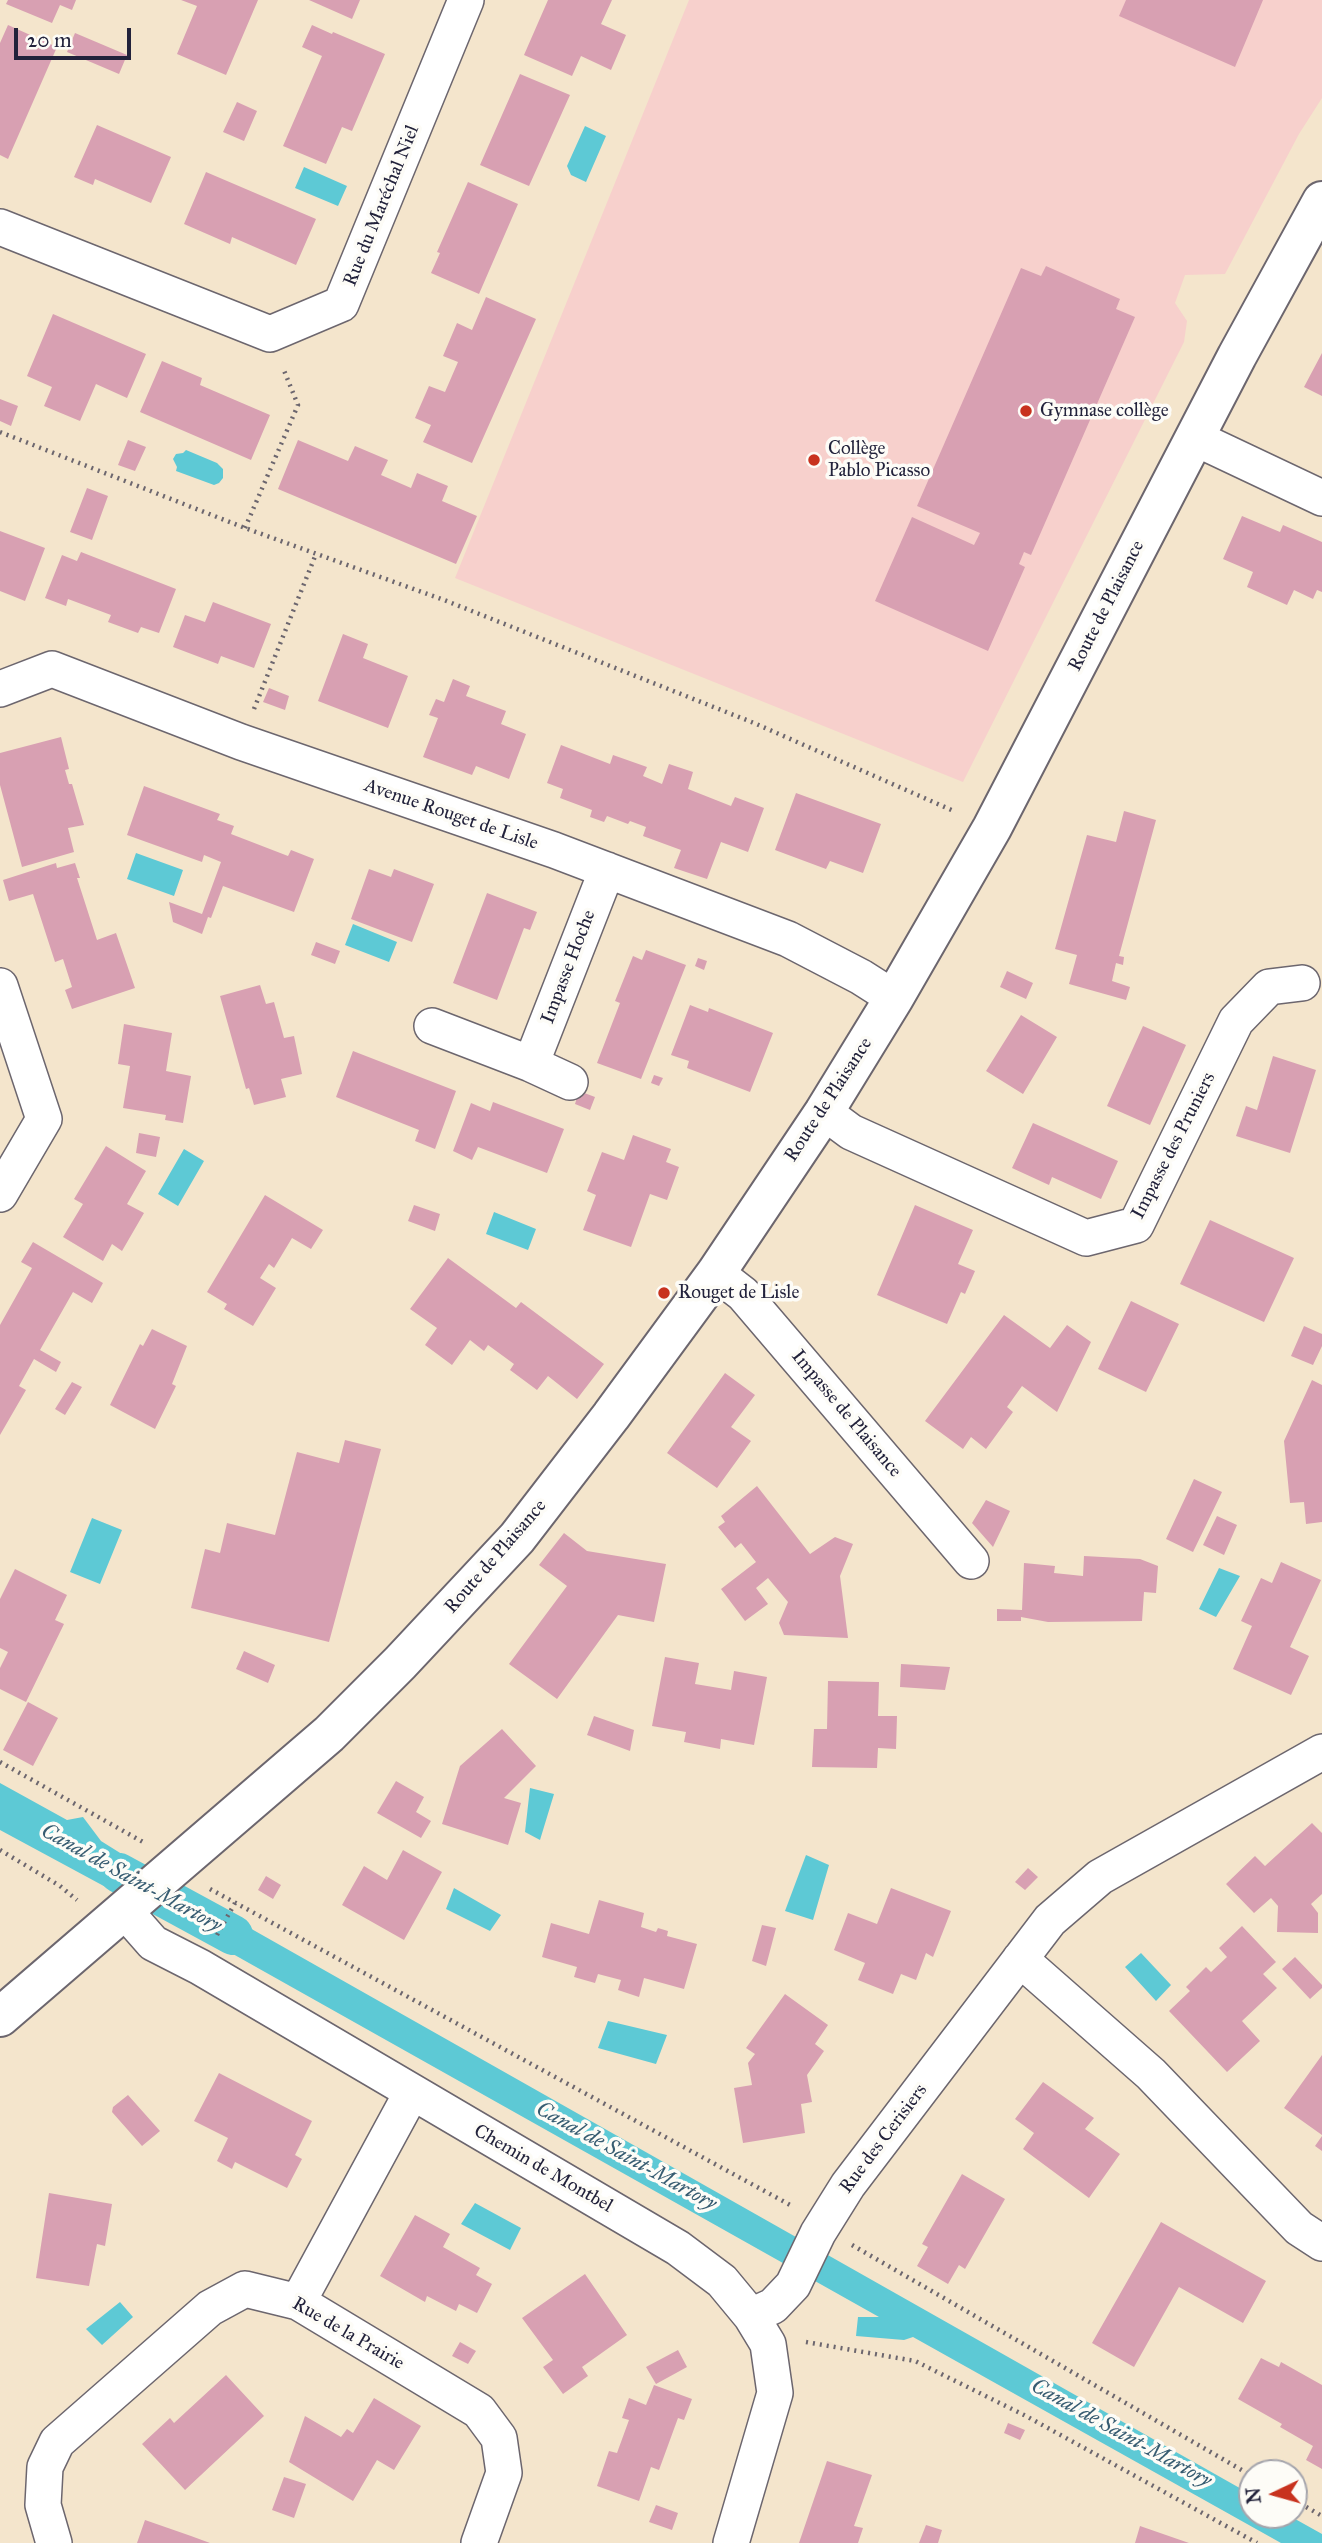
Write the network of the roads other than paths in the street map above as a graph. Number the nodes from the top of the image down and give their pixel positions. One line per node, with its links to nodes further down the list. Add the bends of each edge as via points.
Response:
1 (466, 0): 3 (street, Rue du Maréchal Niel, via 341,304 270,334)
2 (1322, 201): 4 (main road, Route de Plaisance)
3 (0, 227)
4 (1195, 438): 5 (street); 10 (main road, Route de Plaisance, via 992,828)
5 (1322, 498)
6 (0, 689): 7 (street, Avenue Rouget de Lisle, via 52,669 241,742)
7 (607, 870): 10 (street, Avenue Rouget de Lisle, via 788,939); 12 (street, Impasse Hoche)
8 (1301, 983): 14 (street, Impasse des Pruniers, via 1269,987 1236,1021 1136,1226 1086,1238 851,1132)
9 (0, 986): 15 (street, via 44,1119)
10 (894, 998): 14 (main road, Route de Plaisance)
11 (432, 1026): 12 (street)
12 (531, 1064): 13 (street)
13 (570, 1082)
14 (824, 1112): 16 (main road, Route de Plaisance)
15 (0, 1194)
16 (716, 1273): 17 (street, Impasse de Plaisance, via 743,1294); 19 (main road, Route de Plaisance, via 517,1538 329,1734)
17 (971, 1561)
18 (1322, 1752): 20 (street, Rue des Cerisiers, via 1100,1877 1050,1920)
19 (119, 1915): 21 (main road); 22 (street, Chemin de Montbel, via 153,1943)
20 (1020, 1959): 23 (street, via 1151,2074 1299,2228); 25 (street, Rue des Cerisiers, via 848,2185 793,2285 773,2306)
21 (0, 2017)
22 (412, 2092): 24 (street); 25 (street, Chemin de Montbel, via 678,2248 722,2281)
23 (1322, 2243)
24 (298, 2302): 26 (street, Rue de la Prairie, via 245,2289 210,2308 57,2442 44,2467 43,2505); 27 (street, Rue de la Prairie, via 479,2411 499,2438 504,2473)
25 (751, 2316): 28 (street, Chemin de Montbel, via 768,2344 775,2393)
26 (54, 2543)
27 (479, 2543)
28 (732, 2543)

